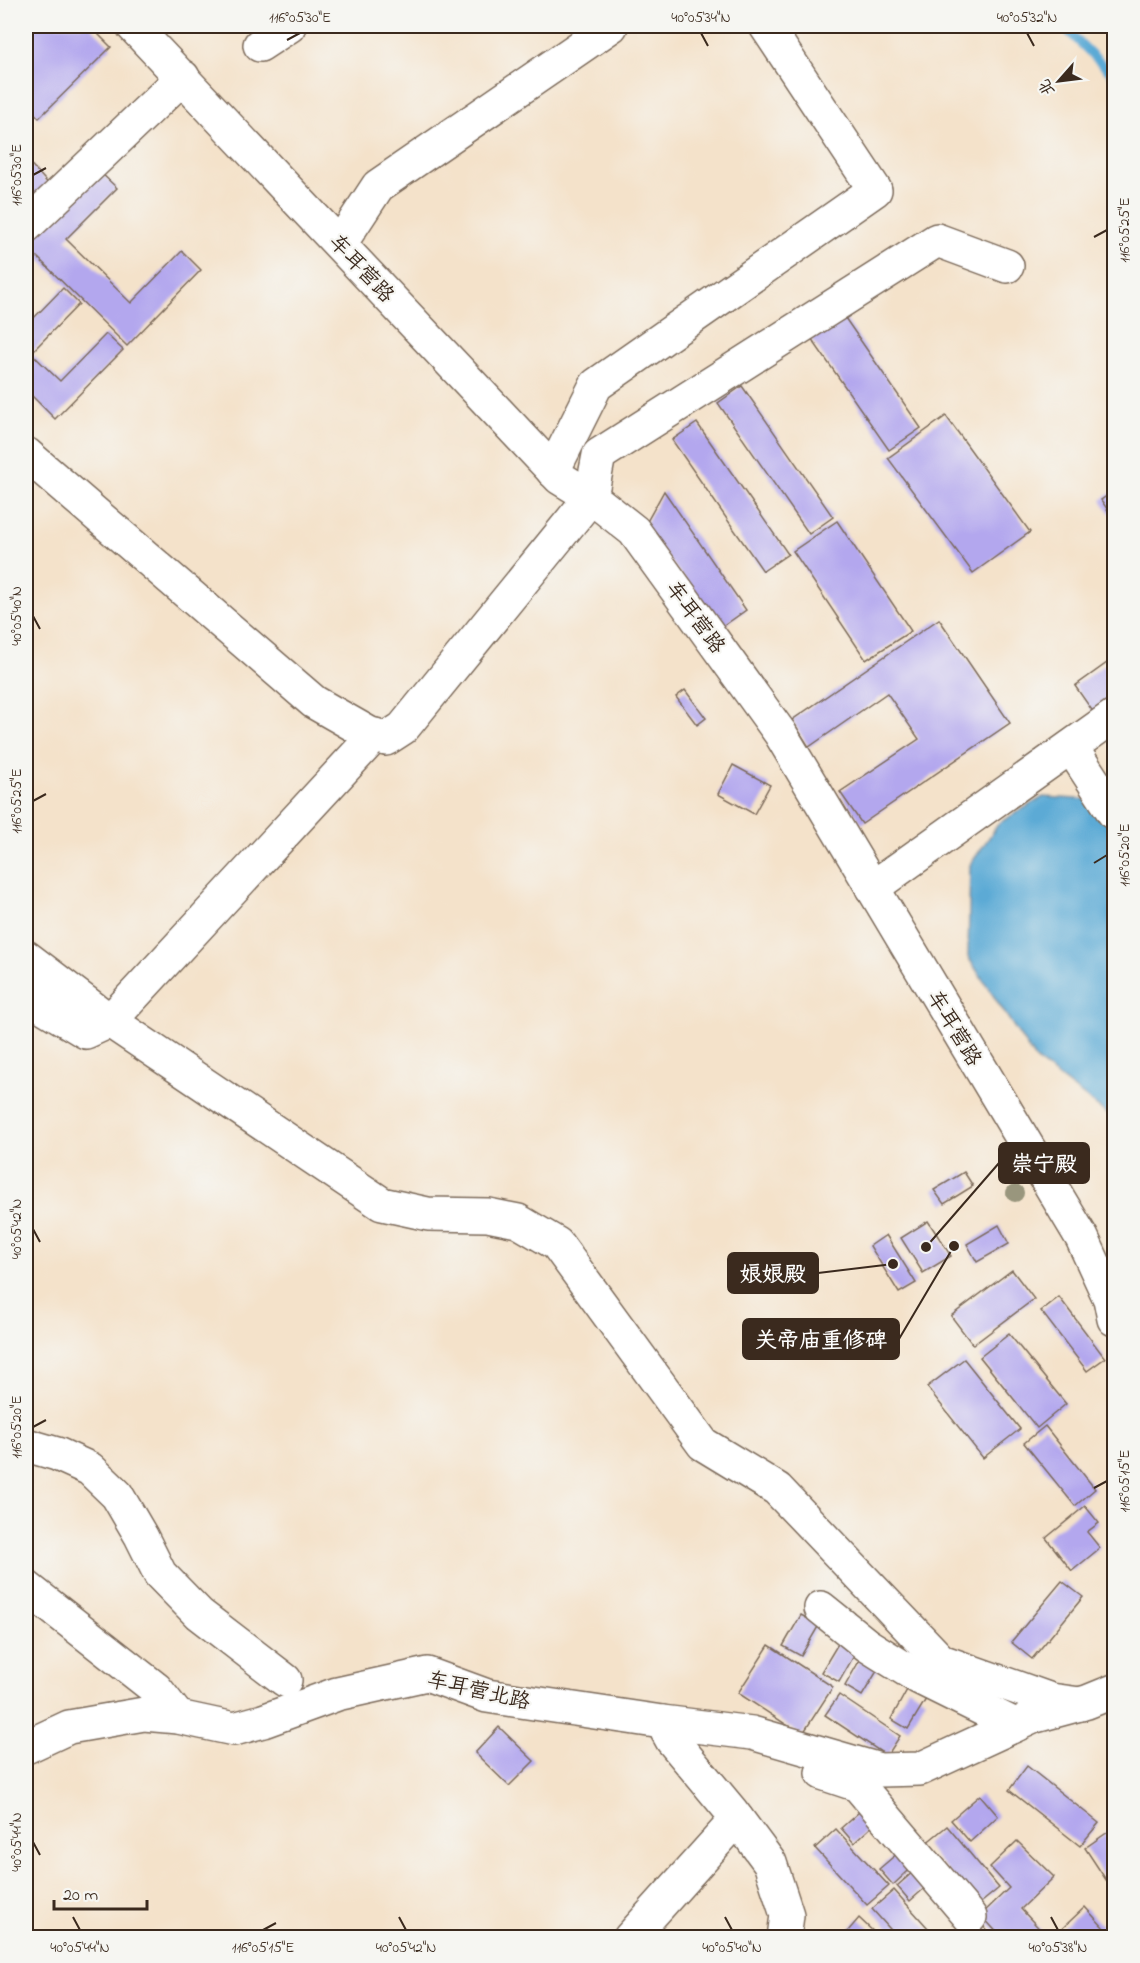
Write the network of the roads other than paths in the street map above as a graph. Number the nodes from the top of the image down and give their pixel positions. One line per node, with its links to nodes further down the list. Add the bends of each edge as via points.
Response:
1 (133, 26): 6 (street, 车耳营路)
2 (289, 26): 5 (street)
3 (611, 26): 8 (street, via 378,186)
4 (766, 26): 11 (street, via 875,190 596,385)
5 (260, 45)
6 (183, 77): 7 (street); 8 (street, 车耳营路)
7 (26, 226)
8 (340, 244): 11 (street, 车耳营路)
9 (1007, 266): 12 (street, via 937,240 599,455)
10 (26, 454): 14 (street, via 314,702)
11 (553, 471): 12 (street, 车耳营路)
12 (591, 497): 14 (street, via 403,728 386,739); 17 (street, 车耳营路, via 634,531 766,714)
13 (1114, 716): 15 (street)
14 (375, 735): 20 (street)
15 (1071, 747): 16 (street); 17 (street)
16 (1114, 813)
17 (872, 888): 21 (street, 车耳营路, via 1082,1238 1110,1299)
18 (26, 957): 20 (street)
19 (26, 996): 20 (street, via 86,1032)
20 (110, 1021): 27 (street, via 382,1204 428,1214 488,1215 518,1221 557,1244 703,1444 777,1489 941,1661 1051,1700)
21 (1114, 1319)
22 (26, 1445): 25 (street, via 90,1468 117,1495 160,1574 199,1614)
23 (26, 1587): 28 (street, via 156,1689)
24 (821, 1608): 30 (street, via 867,1645 918,1677)
25 (285, 1680)
26 (1114, 1690): 27 (street, 车耳营北路)
27 (1080, 1704): 30 (street, 车耳营北路)
28 (178, 1718): 29 (street, 车耳营北路, via 234,1729 337,1694 427,1674 488,1696); 31 (street, 车耳营北路, via 144,1714 69,1727)
29 (662, 1722): 32 (street, 车耳营北路, via 752,1733); 33 (street, via 672,1740)
30 (1015, 1725): 32 (street, 车耳营北路, via 920,1769 880,1770)
31 (26, 1747)
32 (802, 1748): 34 (street, via 807,1768 858,1785)
33 (737, 1819): 35 (street); 36 (street, via 770,1863 787,1915)
34 (970, 1917)
35 (630, 1938)
36 (784, 1938)

